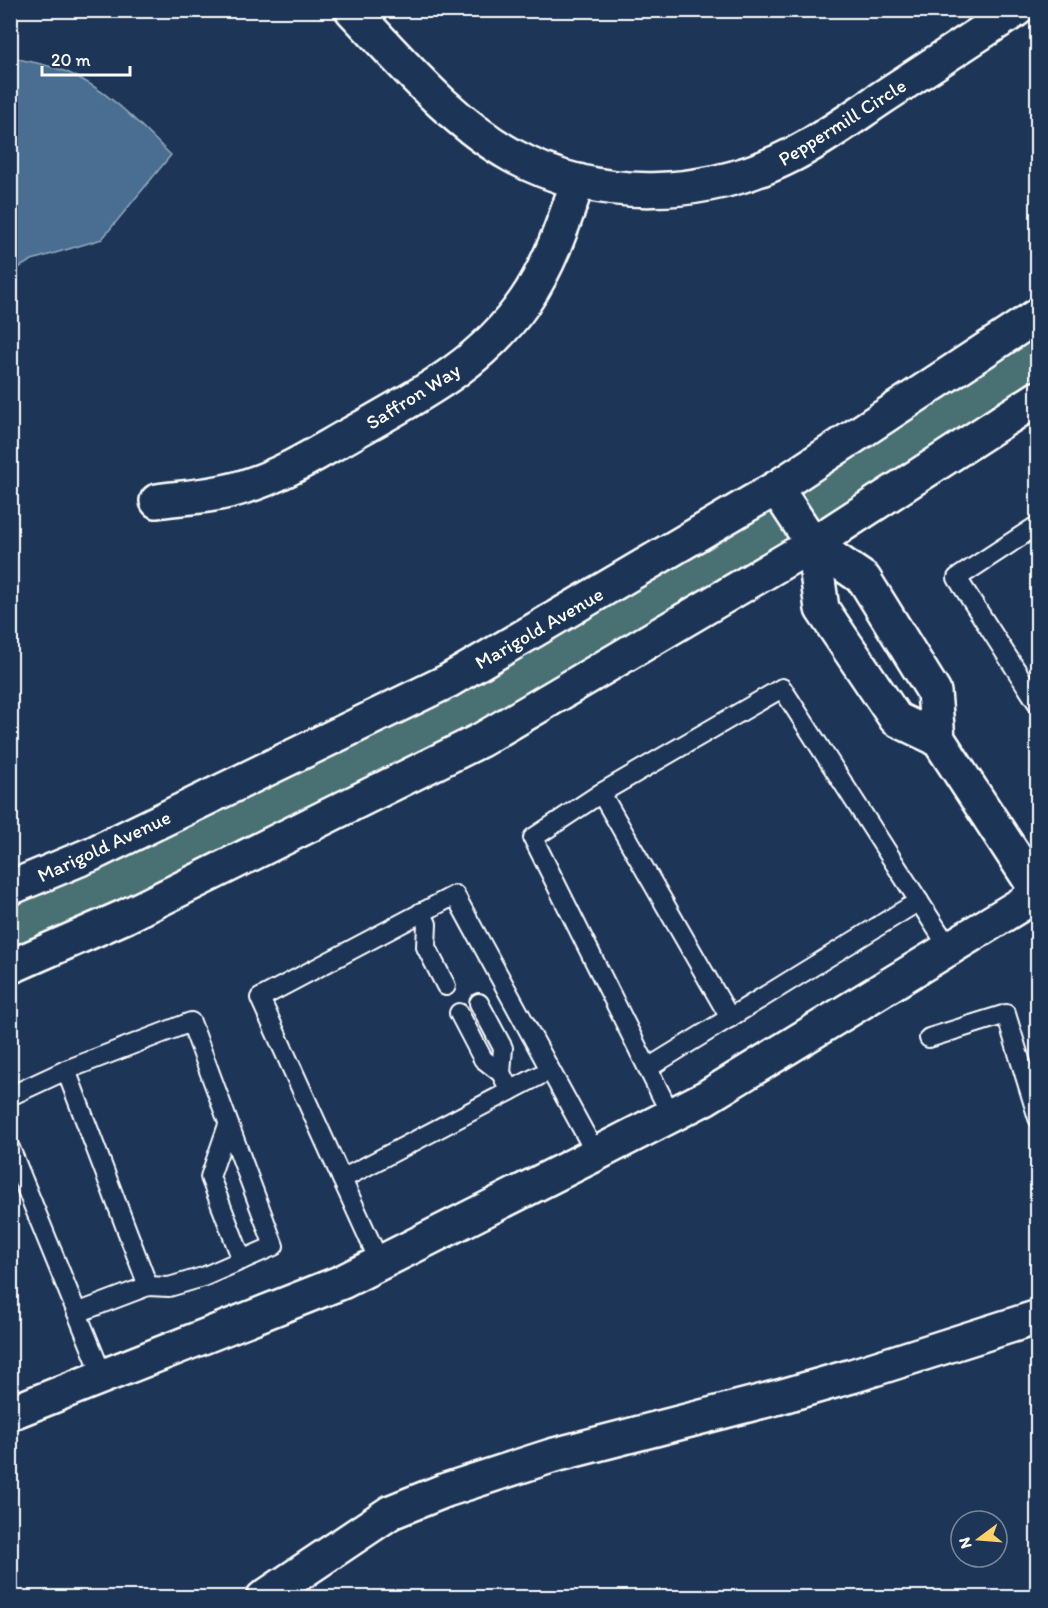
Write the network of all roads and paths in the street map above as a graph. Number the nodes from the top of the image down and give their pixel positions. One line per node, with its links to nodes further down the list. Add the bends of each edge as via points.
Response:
1 (352, 10): 3 (street, Peppermill Circle, via 425,87 485,138 522,160)
2 (1016, 10): 3 (street, Peppermill Circle, via 814,142 750,174 692,187 656,190)
3 (578, 181): 7 (street, Saffron Way, via 560,233 525,301 486,346 451,376 270,478 241,488)
4 (1038, 315): 6 (street, Marigold Avenue)
5 (1038, 398): 9 (street)
6 (776, 488): 9 (street); 13 (street, Marigold Avenue, via 448,681 92,854)
7 (158, 501)
8 (1038, 525): 10 (lane, via 957,578)
9 (813, 544): 11 (street, via 864,579 934,692); 11 (street, via 822,609 896,719); 18 (street, via 481,740 126,916)
10 (1038, 704)
11 (938, 739): 14 (street)
12 (601, 793): 15 (lane, via 782,688); 22 (lane); 24 (lane, via 533,838)
13 (10, 888)
14 (1038, 893): 17 (street)
15 (919, 901): 17 (lane); 22 (lane)
16 (421, 912): 19 (lane, via 427,924 426,948); 26 (lane, via 455,895); 35 (lane, via 260,998)
17 (949, 948): 30 (street)
18 (10, 967)
19 (446, 986)
20 (479, 1003): 27 (lane, via 503,1048)
21 (459, 1013): 27 (lane, via 483,1059)
22 (730, 1018): 24 (lane)
23 (929, 1038): 31 (lane, via 1006,1014)
24 (648, 1068): 30 (lane)
25 (66, 1070): 29 (lane); 32 (lane, via 191,1022); 38 (lane)
26 (550, 1070): 28 (lane); 34 (lane)
27 (501, 1073): 28 (lane)
28 (510, 1091): 35 (lane)
29 (10, 1096)
30 (671, 1115): 34 (street)
31 (1038, 1118)
32 (228, 1125): 36 (lane, via 210,1177); 36 (lane, via 274,1246)
33 (10, 1148): 39 (lane)
34 (596, 1154): 37 (street)
35 (342, 1179): 37 (lane)
36 (242, 1260): 38 (lane, via 180,1284)
37 (380, 1263): 41 (street, via 342,1282)
38 (148, 1286): 39 (lane)
39 (77, 1313): 41 (lane)
40 (1038, 1317): 43 (street, via 852,1376 550,1456 446,1490 391,1512)
41 (103, 1377): 42 (street)
42 (10, 1413)
43 (263, 1598)

